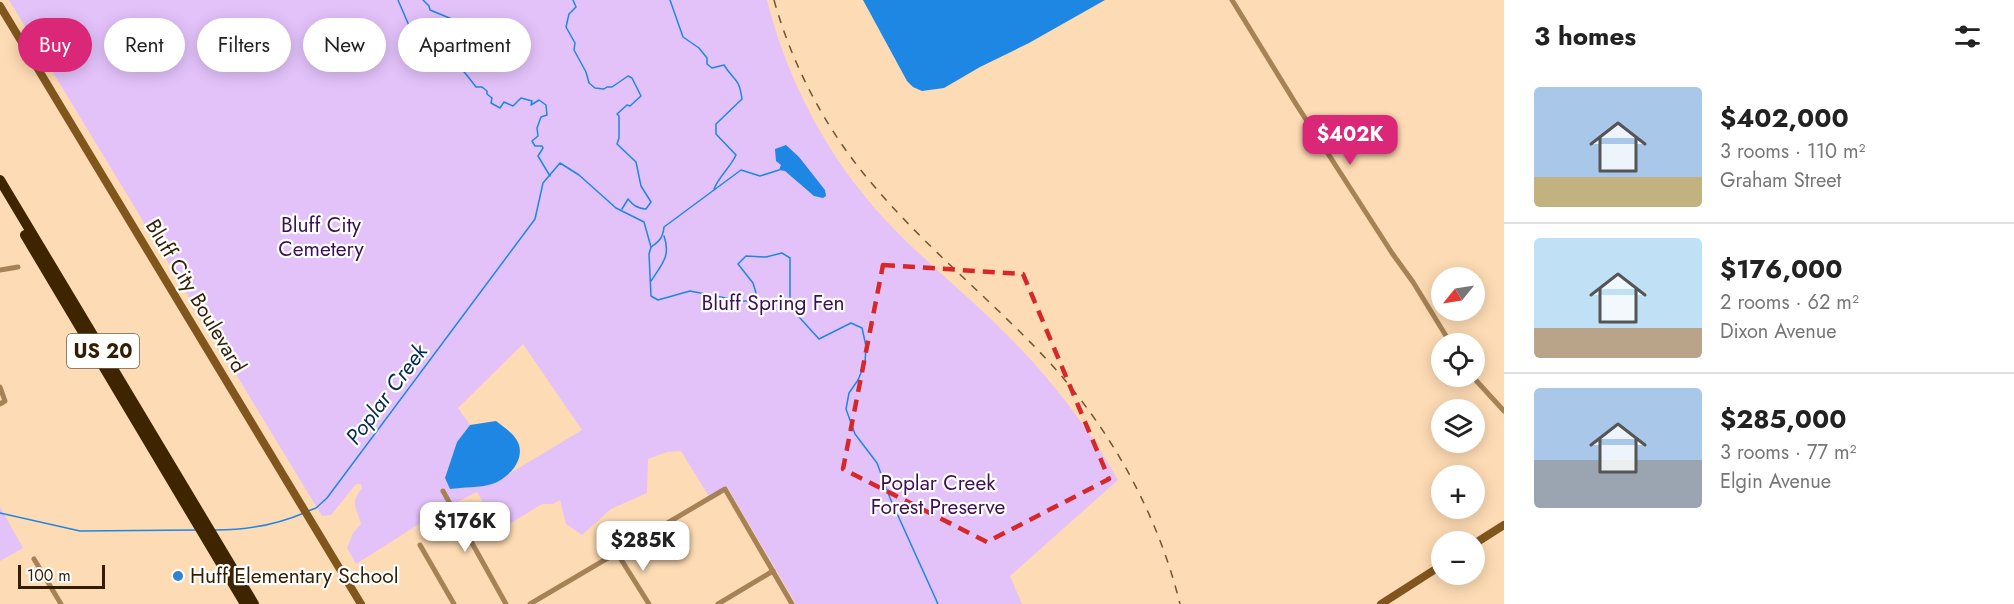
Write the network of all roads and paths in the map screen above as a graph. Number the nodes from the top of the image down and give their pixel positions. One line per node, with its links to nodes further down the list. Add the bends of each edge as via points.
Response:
1 (1232, 0): 7 (street)
2 (0, 6): 25 (street, Bluff City Boulevard)
3 (0, 180): 13 (highway, US 20)
4 (0, 194): 13 (highway, US 20)
5 (18, 267): 6 (street)
6 (0, 270)
7 (1444, 333)
8 (0, 387): 10 (street)
9 (1482, 387): 11 (street)
10 (3, 403)
11 (1504, 411)
12 (443, 491): 27 (street)
13 (200, 521): 16 (highway, US 20)
14 (1504, 525): 15 (street)
15 (1485, 537)
16 (213, 542): 23 (highway, US 20); 24 (highway, US 20)
17 (420, 545): 26 (street)
18 (618, 553): 20 (street, via 725,489); 28 (street); 29 (street)
19 (34, 559): 22 (street)
20 (773, 571): 30 (street); 31 (street)
21 (1431, 572): 32 (street)
22 (61, 604)
23 (245, 604)
24 (254, 604)
25 (361, 604)
26 (454, 604)
27 (506, 604)
28 (530, 604)
29 (649, 604)
30 (718, 604)
31 (792, 604)
32 (1381, 604)

